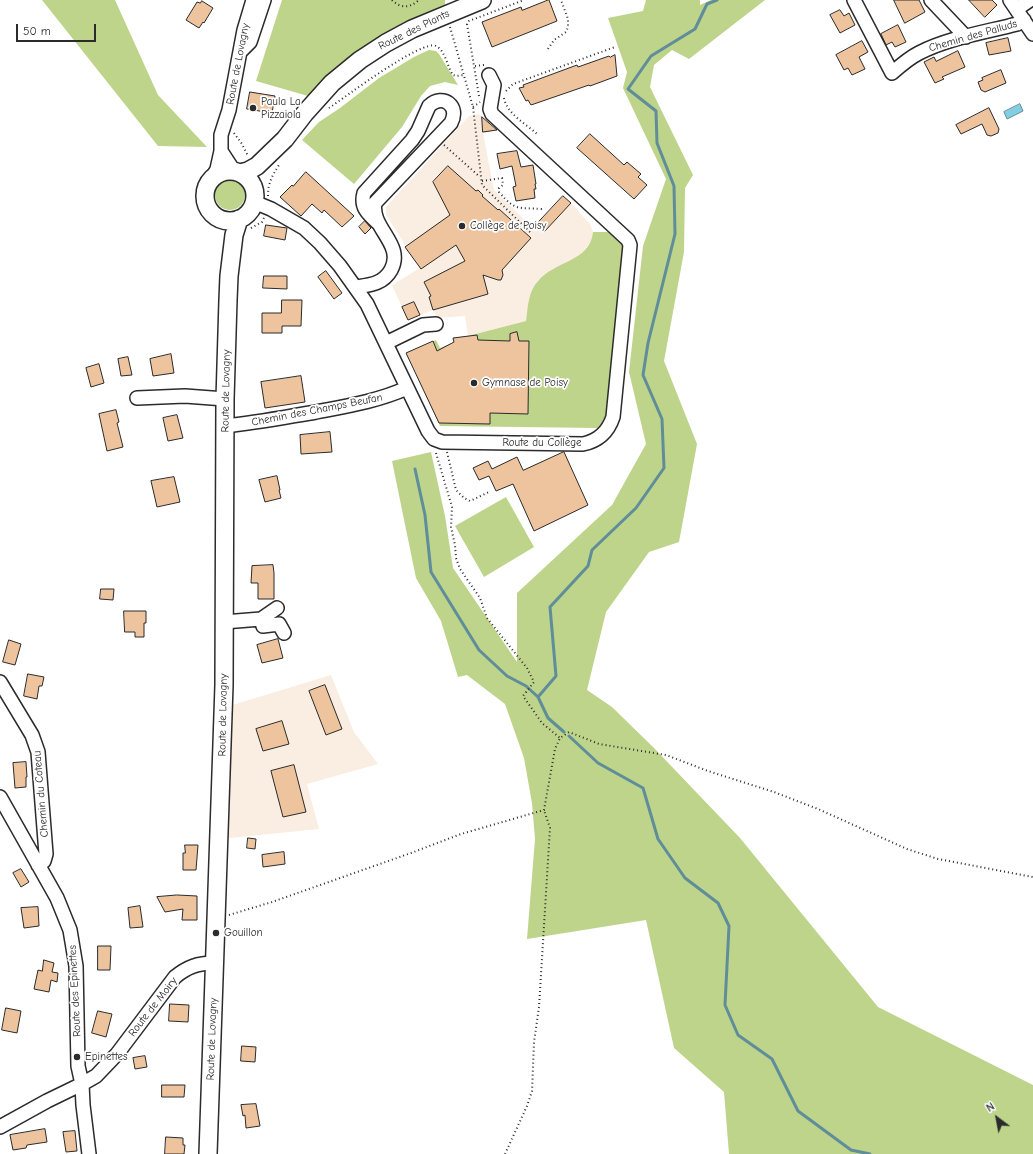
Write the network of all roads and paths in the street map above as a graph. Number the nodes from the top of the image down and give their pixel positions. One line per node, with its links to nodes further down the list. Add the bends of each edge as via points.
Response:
1 (253, 0): 17 (street, Route de Lovagny)
2 (264, 0): 17 (street, via 250,42)
3 (392, 0): 4 (path, via 398,5 406,6)
4 (419, 0)
5 (482, 0): 28 (main road, Route des Plants, via 392,39 345,71 305,113 285,138 279,153)
6 (524, 0): 20 (path, via 468,23)
7 (561, 0): 16 (path, via 568,19 568,28)
8 (854, 0): 14 (street, Chemin des Palluds, via 892,73 920,52)
9 (931, 0): 14 (street)
10 (1030, 0): 11 (street, Chemin des Palluds)
11 (1017, 10): 13 (street); 14 (street, Chemin des Palluds, via 1017,24)
12 (450, 25): 18 (path)
13 (1033, 34)
14 (966, 37)
15 (615, 47): 23 (path, via 508,88 504,96 507,106)
16 (548, 49)
17 (240, 52): 22 (street, Route de Lovagny)
18 (464, 75): 21 (path, via 453,75 440,51 436,46 430,45 369,79); 29 (path, via 473,107)
19 (489, 75): 46 (street, Route du Collège, via 494,85 490,109 492,114 629,242 614,411 605,433 582,444)
20 (480, 101)
21 (324, 112)
22 (224, 126): 25 (street, Route de Lovagny, via 220,140); 28 (path, via 236,134 249,156)
23 (537, 134)
24 (436, 138): 29 (path); 35 (street, via 375,203 374,210); 35 (street, via 452,123 454,115 450,104 441,100 429,106 412,140 364,193 363,206)
25 (221, 151): 27 (street); 30 (street, Route de Lovagny, via 217,169)
26 (283, 160): 28 (path)
27 (237, 172): 28 (main road); 30 (main road, via 221,172); 32 (main road, via 250,181)
28 (263, 172): 32 (main road, Route des Plants); 32 (path, via 268,188)
29 (481, 178): 31 (path)
30 (211, 180): 34 (main road, via 205,198 209,210)
31 (481, 181): 33 (path, via 502,178 504,185 499,188 499,192 513,206); 37 (path, via 482,185)
32 (258, 199): 36 (main road, via 249,211); 36 (path, via 262,222); 39 (street, via 311,234)
33 (542, 210)
34 (217, 217): 36 (main road); 38 (main road, Route de Lovagny, via 225,240)
35 (378, 223): 39 (street, via 393,248 392,267 382,280)
36 (245, 224): 38 (main road, Route de Lovagny, via 234,235)
37 (532, 234)
38 (229, 276): 44 (main road, Route de Lovagny)
39 (356, 287): 41 (street)
40 (436, 324): 41 (street, via 423,325)
41 (386, 343): 42 (street)
42 (408, 388): 45 (street, Chemin des Champs Beufan, via 363,403); 46 (street, via 428,431 432,437)
43 (137, 398): 44 (street, via 185,396)
44 (225, 399): 45 (main road, Route de Lovagny)
45 (225, 426): 50 (main road, Route de Lovagny)
46 (440, 441): 47 (path, via 456,490 470,501); 53 (path, via 434,448 452,507 451,527 458,563 482,602 487,618 527,668 534,682 524,696 542,723)
47 (489, 492)
48 (277, 608): 49 (street)
49 (261, 619): 50 (street); 51 (street, via 263,626 280,624)
50 (224, 622): 58 (main road, Route de Lovagny)
51 (284, 634)
52 (0, 682): 56 (street, Chemin du Coteau, via 32,735 40,758 46,854 44,861)
53 (560, 738): 55 (path, via 555,749); 57 (path, via 569,732 600,744 666,755 811,806 907,849 938,858)
54 (0, 797): 56 (street, Route des Epinettes)
55 (544, 810): 58 (path, via 461,834 272,902); 64 (path, via 550,828 532,1091)
56 (38, 864): 60 (street, Route des Epinettes, via 62,908 73,942 76,966 78,1066)
57 (1033, 877)
58 (217, 917): 59 (main road, Route de Lovagny)
59 (214, 963): 60 (street, Route de Moiry, via 193,966 175,977 109,1064); 63 (main road, Route de Lovagny)
60 (82, 1084): 61 (street, Route de Moiry); 62 (street, Route des Epinettes)
61 (0, 1127)
62 (89, 1154)
63 (208, 1154)
64 (505, 1154)

